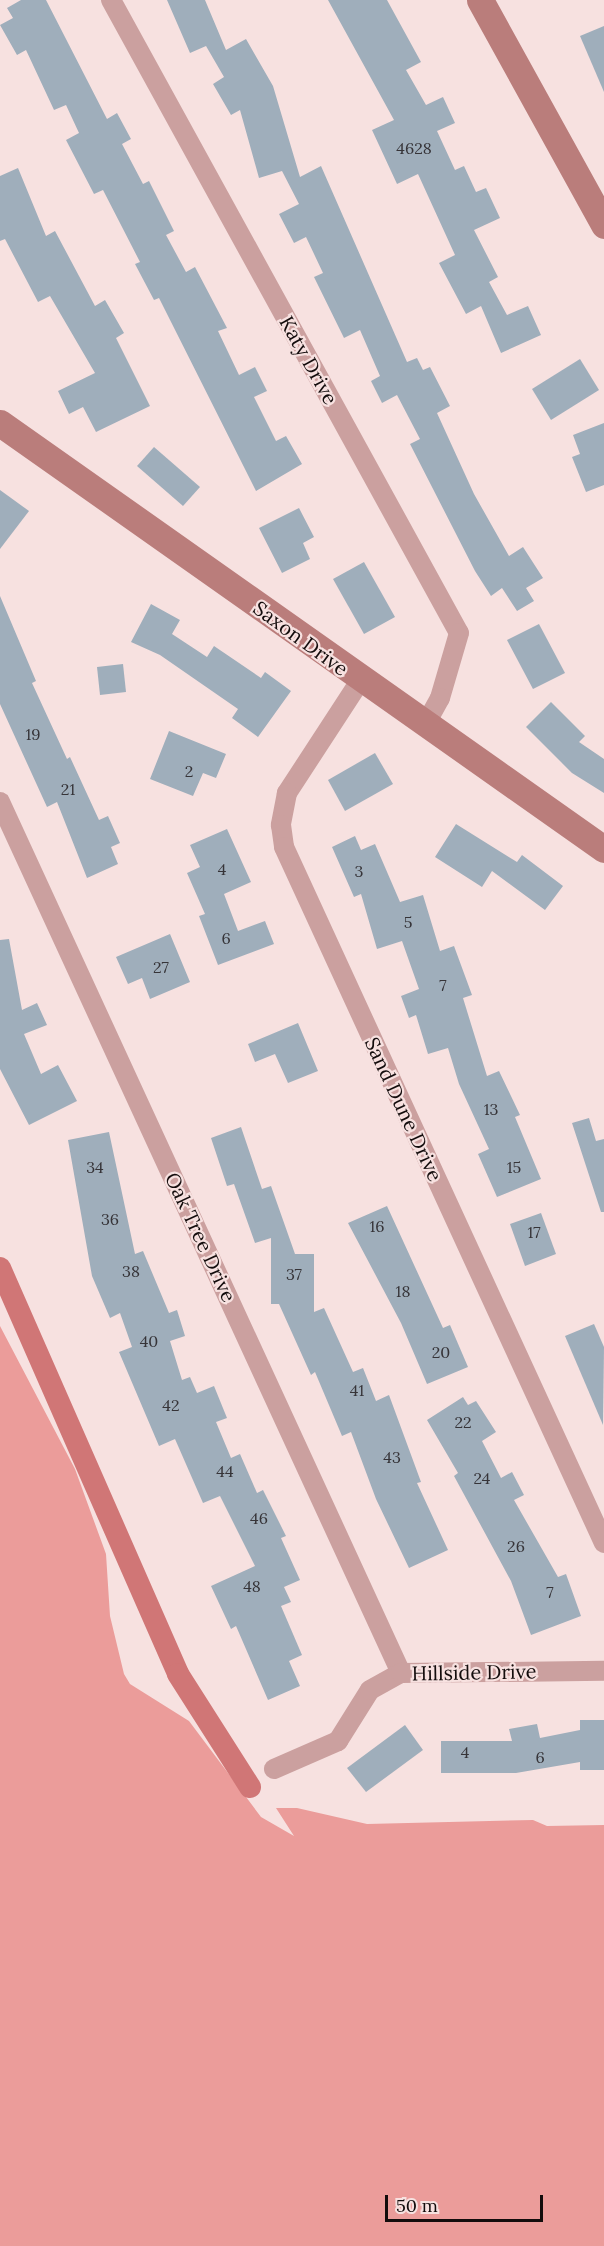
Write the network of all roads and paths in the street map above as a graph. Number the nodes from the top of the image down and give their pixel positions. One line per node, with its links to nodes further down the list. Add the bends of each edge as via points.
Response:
1 (111, 0): 6 (street, Katy Drive, via 459,633 441,698)
2 (480, 0): 3 (street)
3 (604, 225)
4 (0, 423): 5 (street, Saxon Drive)
5 (360, 681): 6 (street, Saxon Drive); 9 (street, Sand Dune Drive, via 286,793 281,825 284,847)
6 (425, 725): 8 (street, Saxon Drive)
7 (0, 802): 11 (street, Oak Tree Drive)
8 (604, 849)
9 (604, 1543)
10 (604, 1671): 11 (street, Hillside Drive)
11 (401, 1673): 12 (street, Hillside Drive, via 370,1690 338,1741)
12 (274, 1769)

